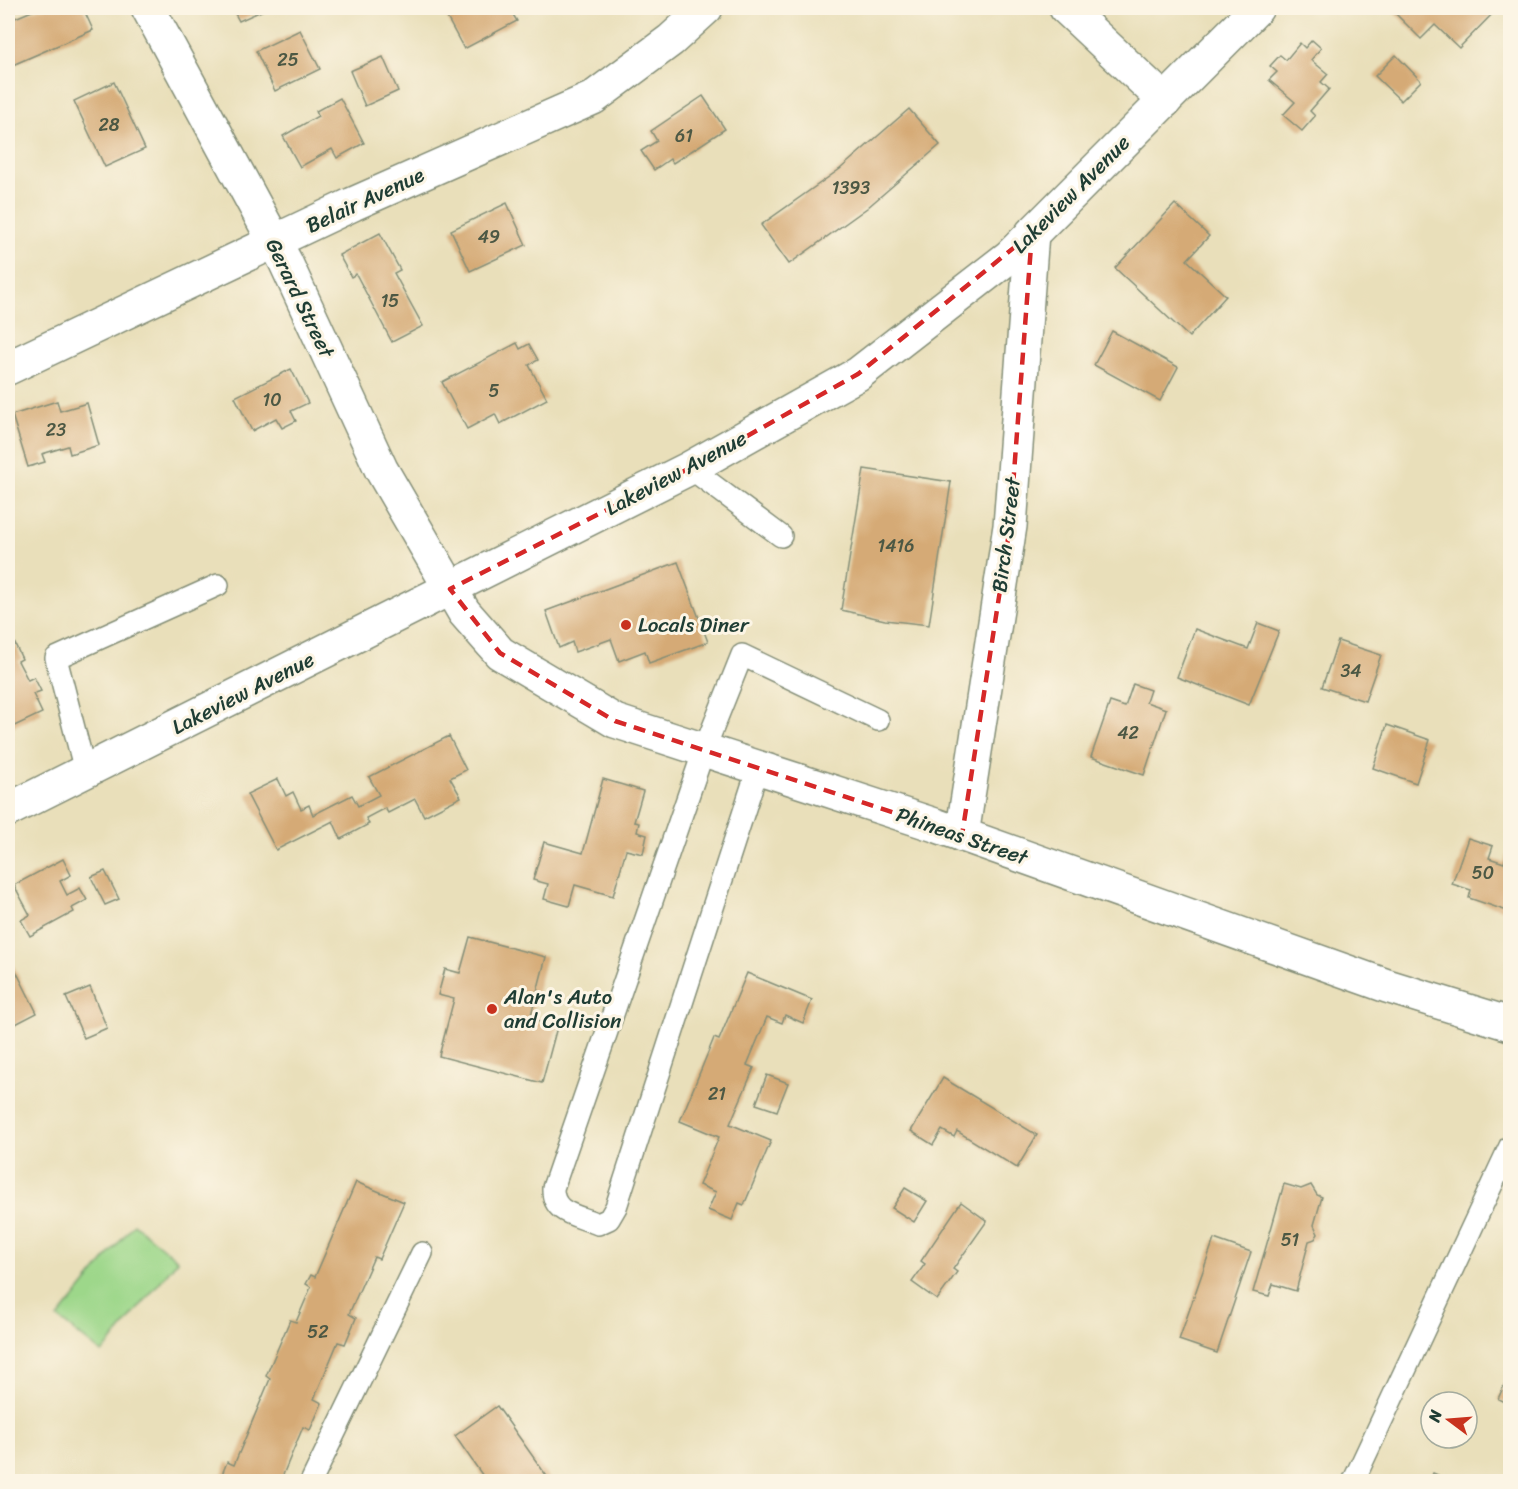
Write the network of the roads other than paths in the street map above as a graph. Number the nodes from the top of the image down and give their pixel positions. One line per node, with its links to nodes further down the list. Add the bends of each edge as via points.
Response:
1 (148, 8): 7 (street, Gerard Street)
2 (706, 8): 7 (street, Belair Avenue, via 593,98)
3 (1066, 8): 5 (street)
4 (1257, 8): 5 (street, Lakeview Avenue)
5 (1165, 101): 6 (street, Lakeview Avenue)
6 (1032, 233): 9 (street, Lakeview Avenue, via 1010,255 858,374); 18 (street, Birch Street, via 1010,526)
7 (274, 242): 8 (street, Belair Avenue); 12 (street, Gerard Street, via 381,469)
8 (8, 368)
9 (690, 468): 10 (lane); 12 (street, Lakeview Avenue)
10 (781, 536)
11 (218, 585): 16 (lane, via 56,658)
12 (450, 589): 14 (street, Phineas Street, via 464,612 500,653 615,721); 16 (street, Lakeview Avenue)
13 (878, 720): 14 (lane, via 742,655)
14 (704, 750): 15 (street, Phineas Street); 15 (lane, via 553,1188 556,1207 598,1224 609,1218 616,1207)
15 (758, 768): 18 (street, Phineas Street)
16 (86, 771): 17 (street, Lakeview Avenue)
17 (8, 810)
18 (962, 835): 19 (street, Phineas Street, via 1387,986)
19 (1510, 1024)
20 (1510, 1146): 23 (lane)
21 (422, 1253): 22 (lane)
22 (311, 1482)
23 (1353, 1482)

